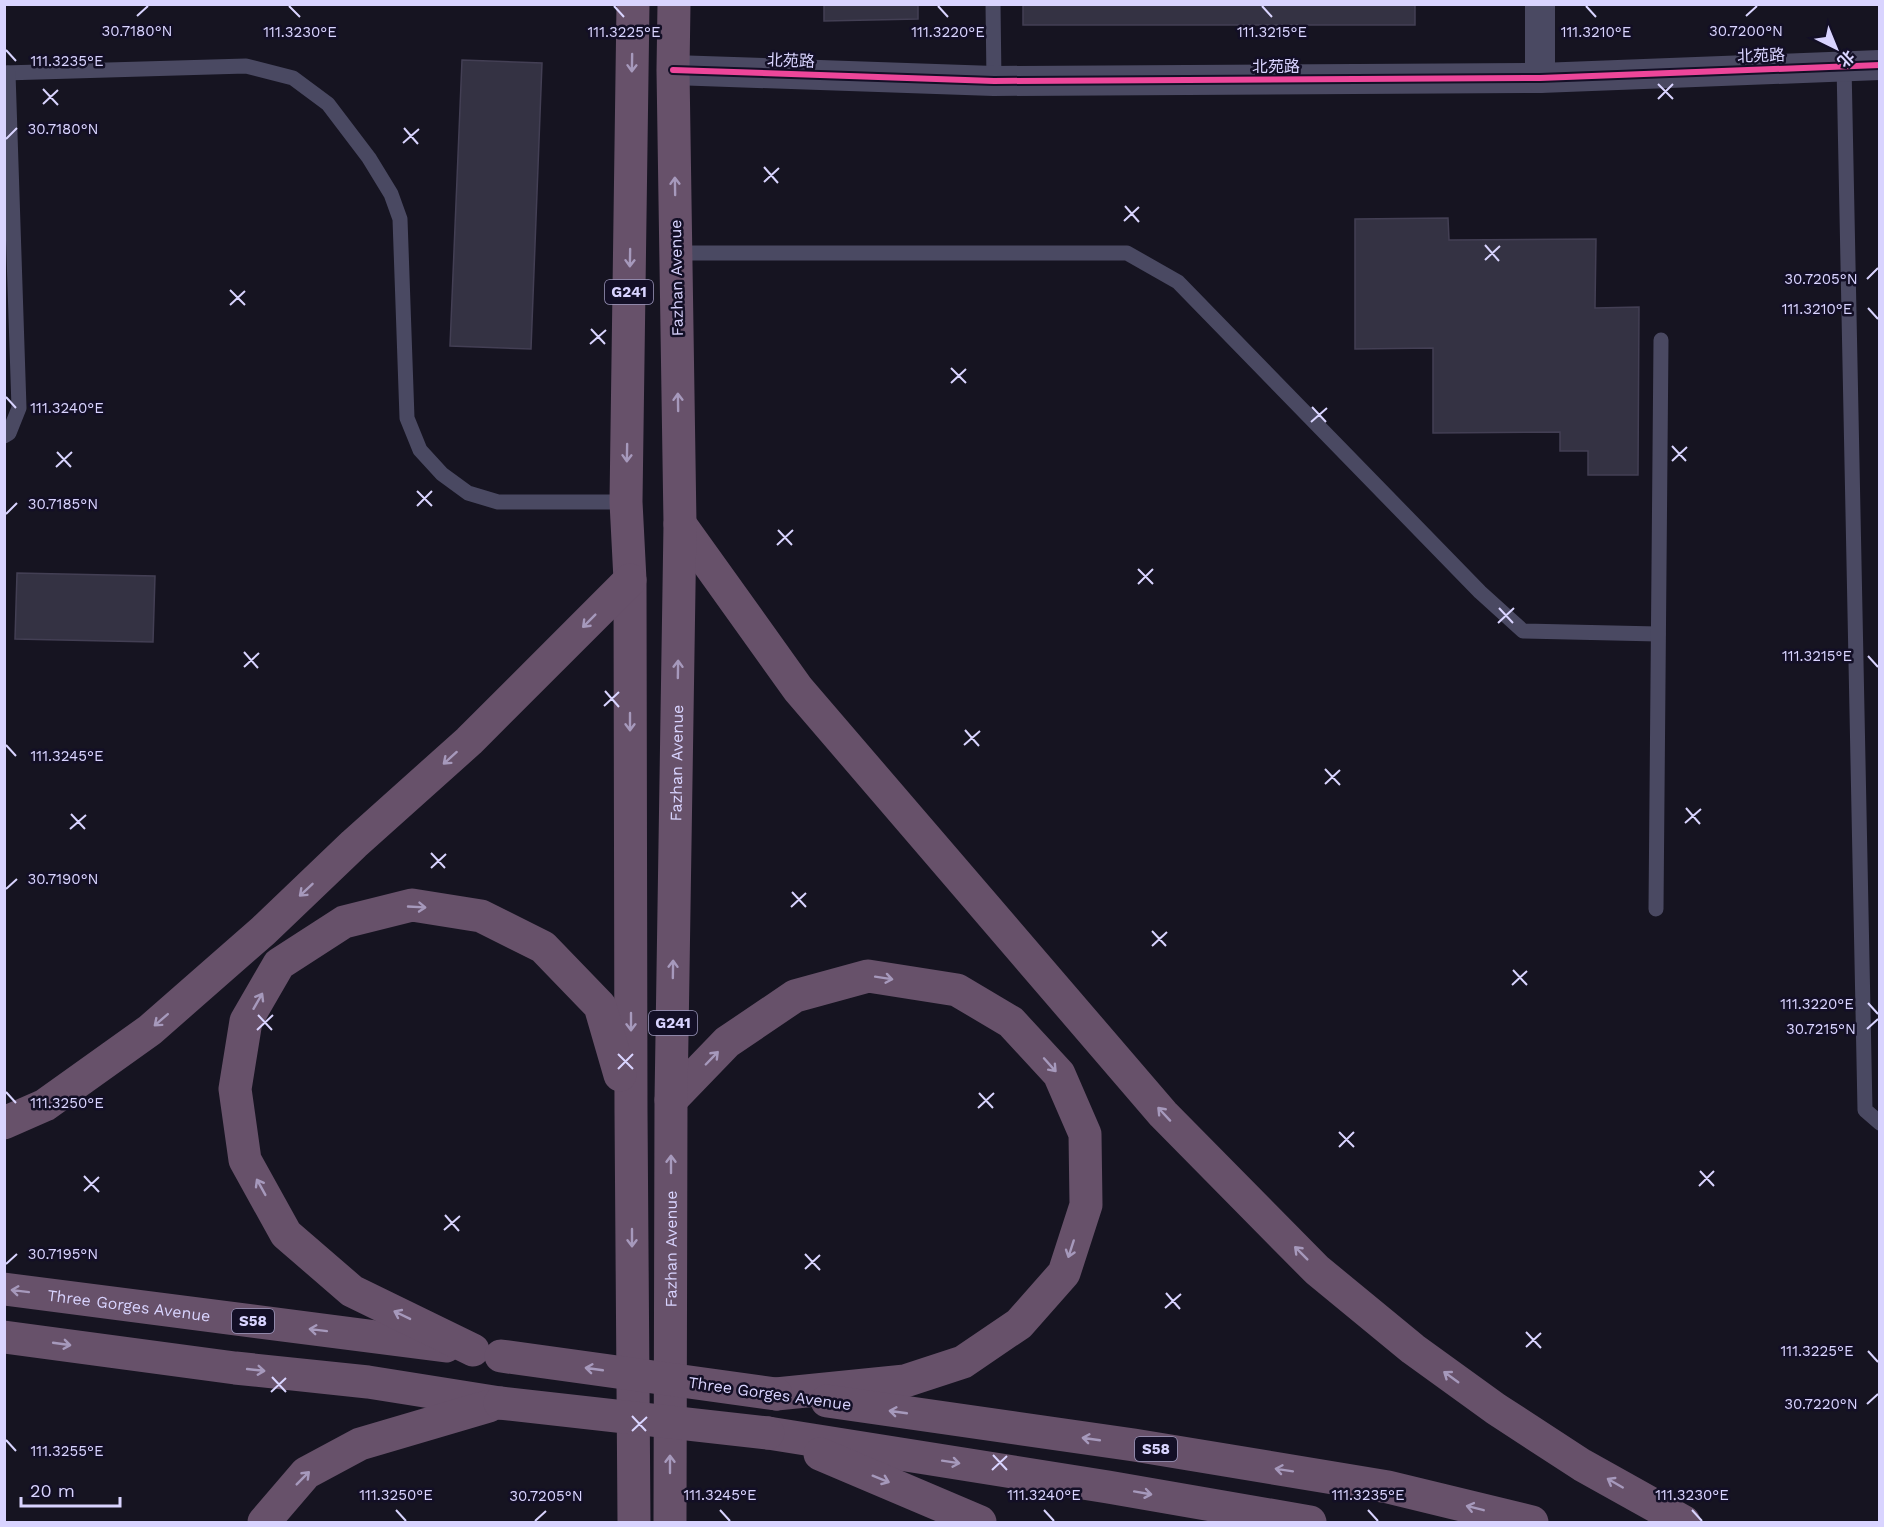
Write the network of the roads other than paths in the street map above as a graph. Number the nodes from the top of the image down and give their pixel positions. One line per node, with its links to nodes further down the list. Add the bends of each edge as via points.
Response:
1 (633, 4): 14 (highway, G241, one-way to 14)
2 (675, 4): 7 (highway, Fazhan Avenue / G241)
3 (993, 4): 10 (lane)
4 (1540, 4): 9 (street)
5 (1880, 64): 6 (street, 北苑路)
6 (1844, 65): 9 (street, 北苑路); 22 (lane, via 1865,1110)
7 (673, 70): 10 (street, 北苑路); 11 (highway, Fazhan Avenue / G241, one-way to 7)
8 (6, 73): 13 (lane, via 19,408); 14 (lane, via 246,66 293,78 328,104 392,194 400,219 407,418 420,450 442,474 468,493 498,502)
9 (1540, 78): 10 (street, 北苑路)
10 (994, 81)
11 (676, 253): 15 (highway, Fazhan Avenue / G241, one-way to 11); 17 (lane, via 1127,253 1178,282 1480,592 1523,631)
12 (1661, 340): 17 (lane)
13 (4, 436)
14 (626, 501): 16 (highway, G241)
15 (680, 524): 19 (highway, Fazhan Avenue / G241, one-way to 15); 35 (highway, one-way to 15, via 1582,1465 1496,1409 1413,1349 1317,1270 1163,1114 798,688)
16 (630, 580): 20 (highway, G241, one-way to 20); 21 (highway, one-way to 21, via 469,741 150,1030 45,1105)
17 (1658, 634): 18 (lane)
18 (1656, 909)
19 (671, 1100): 26 (highway, one-way to 26, via 727,1042 795,996 868,976 957,990 1011,1022 1059,1074 1085,1134 1086,1205 1064,1273 1019,1324 963,1362 905,1381); 31 (highway, Fazhan Avenue / G241, one-way to 19)
20 (631, 1112): 25 (highway, one-way to 20, via 352,1291 286,1234 245,1160 235,1089 246,1021 279,964 344,922 412,905 481,916 543,947 600,1006); 30 (highway, G241, one-way to 30)
21 (4, 1123)
22 (1880, 1123)
23 (4, 1289): 25 (highway, Three Gorges Avenue / S58, one-way to 23)
24 (4, 1337): 27 (highway, one-way to 27, via 368,1382)
25 (487, 1353): 26 (highway, Three Gorges Avenue / S58, one-way to 25, bridge)
26 (776, 1394): 34 (highway, Three Gorges Avenue / S58, one-way to 26, via 1388,1487 1134,1445)
27 (500, 1403): 28 (highway, bridge); 29 (highway, one-way to 27, via 306,1473 360,1444)
28 (768, 1433): 32 (highway, one-way to 32); 33 (highway, one-way to 33)
29 (264, 1522)
30 (634, 1522)
31 (670, 1522)
32 (980, 1522)
33 (1310, 1522)
34 (1532, 1522)
35 (1684, 1522)

